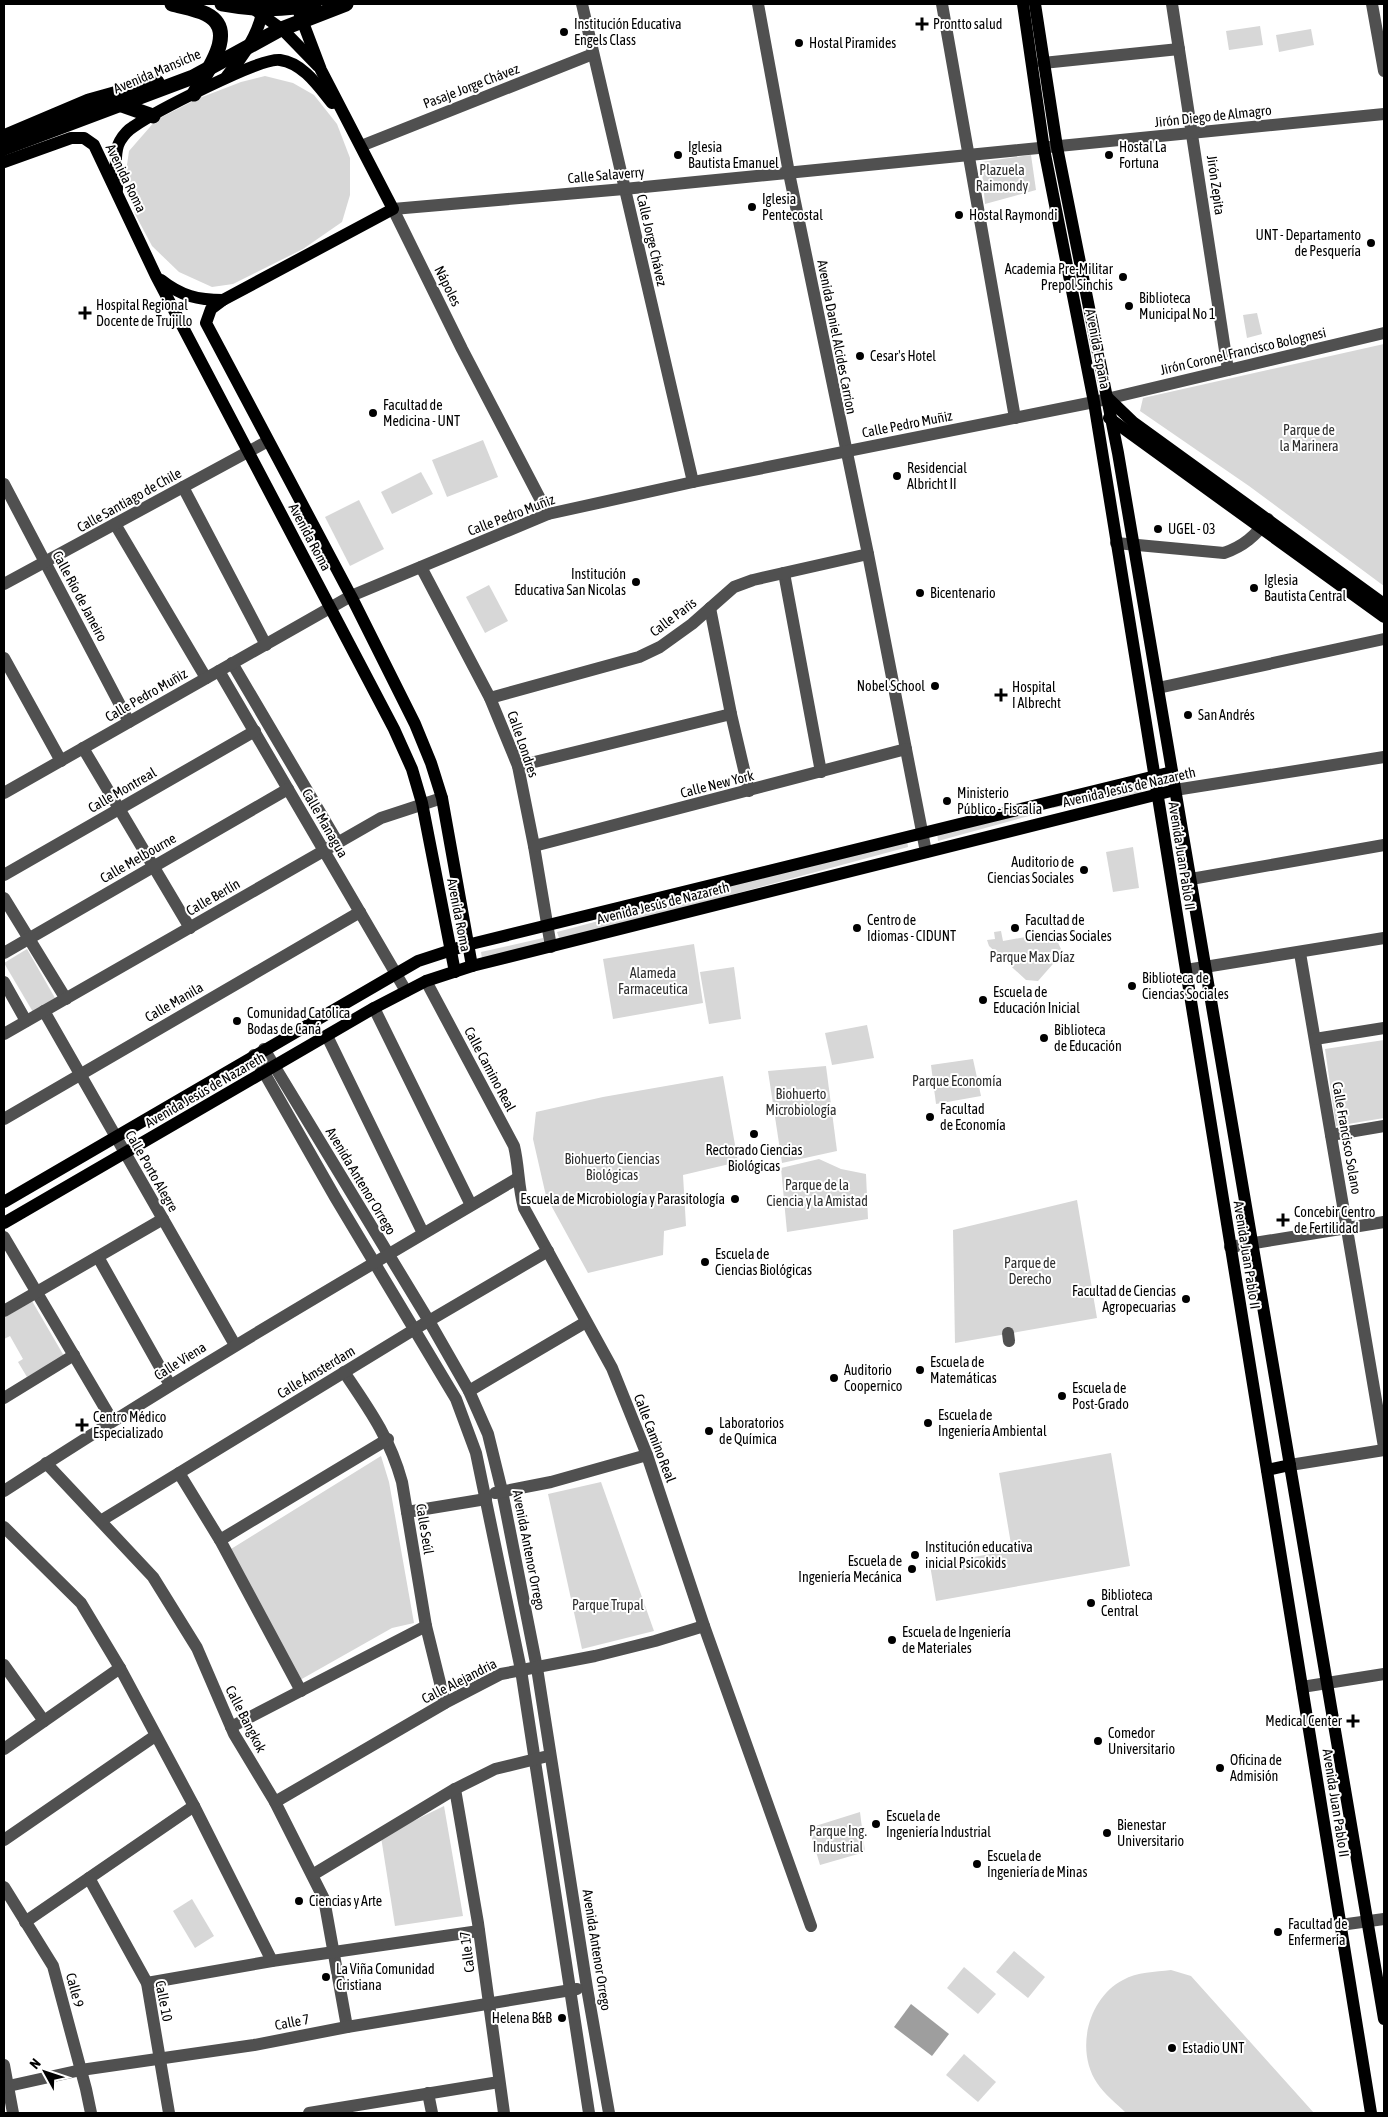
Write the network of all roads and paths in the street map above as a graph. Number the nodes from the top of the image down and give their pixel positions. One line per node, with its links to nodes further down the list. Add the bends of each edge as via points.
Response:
1 (172, 4): 18 (highway, via 204,13 216,22 219,47 215,60)
2 (222, 4): 5 (highway, via 263,10)
3 (246, 4): 14 (main road)
4 (295, 4): 19 (main road)
5 (314, 4)
6 (346, 4): 28 (highway, Avenida Mansiche, via 279,30 193,77)
7 (582, 4): 16 (street, Calle Jorge Chávez)
8 (758, 4): 33 (street, Avenida Daniel Alcides Carrion)
9 (942, 4): 31 (street)
10 (1022, 4): 30 (main road, Avenida España)
11 (1035, 4): 17 (main road, Avenida España)
12 (1172, 4): 15 (street, Jirón Zepita)
13 (1372, 4): 20 (street)
14 (263, 9): 19 (main road); 21 (main road, via 250,46)
15 (1178, 49): 17 (street); 27 (street, Jirón Zepita)
16 (593, 54): 29 (street, Pasaje Jorge Chávez); 34 (street, Calle Jorge Chávez)
17 (1043, 62): 30 (main road, Avenida España)
18 (209, 66): 22 (highway); 23 (highway, Avenida Mansiche, via 192,74 121,90)
19 (321, 70): 26 (main road, Nápoles)
20 (1384, 71)
21 (226, 78): 22 (main road); 26 (main road, via 264,62 280,60 294,65 309,76)
22 (194, 94): 25 (main road)
23 (89, 101): 25 (highway, via 113,102); 28 (highway, Avenida Mansiche)
24 (1384, 114): 27 (street, Jirón Diego de Almagro)
25 (153, 116): 35 (main road, via 131,127 119,142)
26 (348, 124): 29 (main road, Nápoles)
27 (1194, 134): 30 (street, Jirón Diego de Almagro); 41 (street, Jirón Zepita)
28 (4, 140)
29 (360, 146): 36 (main road, Nápoles)
30 (1051, 148): 31 (street, Calle Salaverry); 42 (main road, Avenida España); 43 (main road, Avenida España)
31 (968, 156): 33 (street, Calle Salaverry); 44 (street)
32 (4, 162): 35 (main road, Avenida Roma, via 59,141 84,138 94,145)
33 (789, 173): 34 (street, Calle Salaverry); 48 (street, Avenida Daniel Alcides Carrion)
34 (624, 189): 36 (street, Calle Salaverry); 49 (street, Calle Jorge Chávez)
35 (116, 192): 37 (main road, Avenida Roma)
36 (394, 209): 38 (main road, Calle Salaverry); 52 (street, Nápoles)
37 (156, 276): 38 (main road, via 176,292 199,300); 47 (main road, Avenida Roma)
38 (224, 300): 39 (main road, Calle Salaverry, via 211,309)
39 (206, 323): 46 (main road, Avenida Roma)
40 (1384, 333): 41 (street, Jirón Coronel Francisco Bolognesi)
41 (1228, 370): 42 (street, Jirón Coronel Francisco Bolognesi)
42 (1108, 398): 43 (street, Calle Pedro Muñiz); 45 (main road, Avenida Juan Pablo II); 54 (main road, Avenida España, via 1133,422)
43 (1094, 402): 44 (street, Calle Pedro Muñiz); 45 (main road, Avenida España); 55 (main road, Avenida Juan Pablo II)
44 (1015, 418): 48 (street, Calle Pedro Muñiz)
45 (1112, 421): 54 (main road, Avenida España); 56 (main road, Avenida Juan Pablo II)
46 (268, 441): 47 (street, Calle Santiago de Chile); 64 (main road, Avenida Roma)
47 (248, 452): 50 (street, Calle Santiago de Chile); 66 (main road, Avenida Roma)
48 (845, 452): 49 (street, Calle Pedro Muñiz); 57 (street, Avenida Daniel Alcides Carrion)
49 (694, 482): 52 (street, Calle Pedro Muñiz)
50 (183, 487): 53 (street, Calle Santiago de Chile); 70 (street)
51 (6, 492): 58 (street, Calle Río de Janeiro)
52 (548, 514): 59 (street, Calle Pedro Muñiz)
53 (115, 524): 58 (street, Calle Santiago de Chile); 74 (street)
54 (1265, 524): 56 (street, via 1253,538 1224,552); 65 (main road, Avenida España); 68 (main road, Avenida España)
55 (1116, 543): 56 (street); 63 (main road, Avenida Juan Pablo II)
56 (1134, 544): 62 (main road, Avenida Juan Pablo II)
57 (868, 554): 60 (street, Calle Paris); 81 (street, Avenida Daniel Alcides Carrion)
58 (45, 562): 61 (street, Calle Santiago de Chile); 78 (street, Calle Río de Janeiro)
59 (421, 567): 64 (street, Calle Pedro Muñiz); 76 (street, Calle Londres)
60 (784, 573): 67 (street, Calle Paris, via 734,588); 85 (street)
61 (4, 584)
62 (1142, 590): 63 (main road); 75 (main road, Avenida Juan Pablo II)
63 (1124, 592): 87 (main road, Avenida Juan Pablo II)
64 (351, 596): 66 (street, Calle Pedro Muñiz); 93 (main road, Avenida Roma, via 415,724)
65 (1384, 604)
66 (331, 608): 70 (street, Calle Pedro Muñiz); 94 (main road, Avenida Roma, via 394,729 412,769)
67 (710, 608): 76 (street, Calle Paris, via 660,647 639,657); 77 (street)
68 (1384, 618)
69 (1384, 639): 75 (street)
70 (266, 645): 72 (street, Calle Pedro Muñiz)
71 (4, 658): 83 (street)
72 (232, 663): 73 (street, Calle Pedro Muñiz); 97 (street, Calle Managua)
73 (218, 671): 74 (street, Calle Pedro Muñiz); 79 (street, Calle Managua)
74 (206, 678): 78 (street, Calle Pedro Muñiz)
75 (1158, 688): 86 (main road, Avenida Juan Pablo II)
76 (490, 698): 84 (street, Calle Londres)
77 (731, 714): 84 (street); 90 (street)
78 (130, 722): 80 (street, Calle Pedro Muñiz)
79 (255, 732): 88 (street, Calle Managua); 95 (street, Calle Montreal)
80 (83, 748): 83 (street, Calle Pedro Muñiz); 95 (street)
81 (906, 749): 85 (street, Calle New York); 96 (street, Avenida Daniel Alcides Carrion)
82 (1384, 757): 89 (street, Avenida Jesús de Nazareth)
83 (61, 761): 91 (street, Calle Pedro Muñiz)
84 (518, 766): 99 (street, Calle Londres)
85 (821, 772): 90 (street, Calle New York)
86 (1172, 772): 87 (main road, Avenida Jesús de Nazareth); 89 (main road, Avenida Juan Pablo II)
87 (1154, 776): 92 (main road, Avenida Juan Pablo II); 96 (main road, Avenida Jesús de Nazareth)
88 (288, 789): 100 (street, Calle Managua); 102 (street, Calle Melbourne)
89 (1176, 790): 92 (main road, Avenida Jesús de Nazareth); 104 (main road, Avenida Juan Pablo II)
90 (749, 791): 99 (street, Calle New York)
91 (4, 793)
92 (1157, 795): 101 (main road, Avenida Jesús de Nazareth); 118 (main road, Avenida Juan Pablo II)
93 (442, 798): 94 (street, Calle Berlín); 111 (main road, Avenida Roma)
94 (422, 803): 97 (street, Calle Berlín, via 381,818); 113 (main road, Avenida Roma)
95 (120, 809): 102 (street); 103 (street, Calle Montreal)
96 (922, 833): 101 (street, Avenida Daniel Alcides Carrion); 107 (main road, Avenida Jesús de Nazareth)
97 (338, 843): 100 (street, Calle Berlín)
98 (1384, 845): 104 (street)
99 (534, 846): 107 (street, Calle Londres)
100 (324, 851): 106 (street, Calle Managua); 108 (street, Calle Berlín)
101 (926, 852): 112 (main road, Avenida Jesús de Nazareth)
102 (154, 866): 108 (street); 110 (street, Calle Melbourne)
103 (4, 876)
104 (1191, 879): 117 (main road, Avenida Juan Pablo II)
105 (4, 898): 110 (street)
106 (360, 912): 119 (street, Calle Managua); 134 (street, Calle Manila)
107 (546, 925): 111 (main road, Avenida Jesús de Nazareth); 112 (street, Calle Londres)
108 (190, 928): 124 (street, Calle Berlín)
109 (1384, 938): 115 (street)
110 (28, 939): 114 (street, Calle Melbourne); 124 (street)
111 (467, 945): 113 (main road, Avenida Jesús de Nazareth); 116 (main road, Avenida Roma)
112 (551, 948): 116 (main road, Avenida Jesús de Nazareth)
113 (450, 949): 119 (main road, Avenida Jesús de Nazareth); 120 (main road, Avenida Roma)
114 (4, 953)
115 (1300, 953): 117 (street); 131 (street, Calle Francisco Solano)
116 (472, 966): 120 (main road, Avenida Jesús de Nazareth)
117 (1205, 966): 118 (street); 153 (main road, Avenida Juan Pablo II)
118 (1186, 970): 154 (main road, Avenida Juan Pablo II)
119 (395, 972): 123 (street, Calle Managua); 132 (main road, Avenida Jesús de Nazareth)
120 (454, 972): 121 (main road, Avenida Jesús de Nazareth)
121 (426, 981): 123 (main road, Avenida Jesús de Nazareth); 142 (street, Calle Camino Real, via 514,1146)
122 (4, 982): 127 (street)
123 (406, 991): 125 (main road, Avenida Jesús de Nazareth)
124 (66, 999): 126 (street, Calle Berlín)
125 (374, 1008): 130 (main road, Avenida Jesús de Nazareth); 146 (street)
126 (44, 1011): 127 (street, Calle Berlín); 134 (street, Calle Porto Alegre)
127 (26, 1021): 129 (street, Calle Berlín)
128 (1384, 1028): 131 (street)
129 (4, 1034)
130 (327, 1036): 133 (main road, Avenida Jesús de Nazareth); 151 (street)
131 (1315, 1039): 139 (street, Calle Francisco Solano)
132 (259, 1052): 133 (street, Avenida Antenor Orrego); 135 (main road, Avenida Jesús de Nazareth)
133 (270, 1070): 136 (main road, Avenida Jesús de Nazareth); 143 (street, Avenida Antenor Orrego); 144 (street, Avenida Antenor Orrego)
134 (80, 1074): 137 (street, Calle Manila); 140 (street, Calle Porto Alegre)
135 (215, 1078): 136 (main road); 140 (main road, Avenida Jesús de Nazareth)
136 (225, 1096): 141 (main road, Avenida Jesús de Nazareth)
137 (4, 1119)
138 (1384, 1126): 139 (street)
139 (1331, 1135): 150 (street, Calle Francisco Solano)
140 (115, 1136): 141 (street, Calle Porto Alegre); 145 (main road, Avenida Jesús de Nazareth)
141 (125, 1153): 147 (street, Calle Porto Alegre); 149 (main road, Avenida Jesús de Nazareth)
142 (518, 1178): 146 (street, Calle Viena); 155 (street, Calle Camino Real, via 524,1208)
143 (348, 1189): 144 (street); 156 (street, Avenida Antenor Orrego)
144 (335, 1196): 158 (street, Avenida Antenor Orrego)
145 (4, 1202)
146 (471, 1205): 151 (street, Calle Viena)
147 (163, 1220): 157 (street); 164 (street, Calle Porto Alegre)
148 (1384, 1222): 150 (street)
149 (4, 1223)
150 (1347, 1228): 153 (street); 172 (street, Calle Francisco Solano)
151 (423, 1234): 156 (street, Calle Viena)
152 (4, 1237): 159 (street)
153 (1252, 1243): 154 (street); 176 (main road, Avenida Juan Pablo II)
154 (1230, 1247): 177 (main road, Avenida Juan Pablo II)
155 (548, 1252): 161 (street, Calle Ámsterdam); 162 (street, Calle Camino Real)
156 (388, 1254): 158 (street, Calle Viena); 161 (street, Avenida Antenor Orrego)
157 (98, 1256): 159 (street); 167 (street)
158 (374, 1262): 163 (street, Avenida Antenor Orrego); 164 (street, Calle Viena)
159 (36, 1292): 160 (street); 165 (street)
160 (4, 1311)
161 (429, 1321): 163 (street, Calle Ámsterdam); 168 (street, Avenida Antenor Orrego)
162 (586, 1322): 168 (street); 174 (street, Calle Camino Real, via 612,1368)
163 (415, 1329): 166 (street, Calle Ámsterdam); 181 (street, Avenida Antenor Orrego, via 456,1399 476,1453)
164 (235, 1345): 167 (street, Calle Viena)
165 (74, 1355): 169 (street); 170 (street)
166 (344, 1372): 171 (street, Calle Seúl); 178 (street, Calle Ámsterdam)
167 (170, 1385): 170 (street, Calle Viena)
168 (469, 1391): 180 (street, Avenida Antenor Orrego, via 488,1434)
169 (4, 1398)
170 (112, 1420): 175 (street, Calle Viena)
171 (388, 1439): 182 (street, Calle Seúl, via 400,1474); 185 (street)
172 (1384, 1447)
173 (1384, 1450): 176 (street)
174 (647, 1455): 180 (street, via 551,1482); 187 (street, Calle Camino Real)
175 (46, 1463): 179 (street, Calle Viena); 183 (street, Calle Bangkok)
176 (1290, 1465): 177 (main road); 193 (main road, Avenida Juan Pablo II)
177 (1266, 1470): 194 (main road, Avenida Juan Pablo II)
178 (180, 1473): 183 (street, Calle Ámsterdam); 185 (street)
179 (4, 1491)
180 (502, 1491): 181 (street); 190 (street, Avenida Antenor Orrego)
181 (485, 1497): 182 (street); 191 (street, Avenida Antenor Orrego)
182 (407, 1512): 186 (street, Calle Seúl)
183 (102, 1520): 198 (street, Calle Bangkok, via 153,1577 197,1648)
184 (4, 1527): 189 (street, via 82,1603)
185 (220, 1540): 195 (street)
186 (426, 1626): 195 (street); 196 (street, Calle Seúl)
187 (704, 1626): 190 (street, Calle Alejandria, via 655,1641); 213 (street, Calle Camino Real)
188 (4, 1665): 197 (street)
189 (120, 1668): 197 (street); 199 (street)
190 (537, 1668): 191 (street, Calle Alejandria); 201 (street, Avenida Antenor Orrego)
191 (521, 1670): 196 (street, Calle Alejandria, via 501,1674); 202 (street, Avenida Antenor Orrego)
192 (1384, 1674): 193 (street)
193 (1327, 1683): 194 (street); 211 (main road, Avenida Juan Pablo II)
194 (1302, 1687): 214 (main road, Avenida Juan Pablo II)
195 (301, 1691): 198 (street)
196 (444, 1703): 204 (street, Calle Alejandria)
197 (44, 1721): 200 (street)
198 (231, 1727): 204 (street, Calle Bangkok)
199 (155, 1736): 205 (street); 206 (street)
200 (4, 1749)
201 (552, 1756): 202 (street); 219 (street, Avenida Antenor Orrego)
202 (536, 1759): 203 (street, via 495,1770); 220 (street, Avenida Antenor Orrego)
203 (455, 1789): 207 (street); 215 (street, Calle 17)
204 (275, 1802): 207 (street, Calle Bangkok)
205 (194, 1806): 208 (street); 217 (street)
206 (4, 1840)
207 (314, 1874): 216 (street, Calle Bangkok, via 324,1899)
208 (89, 1878): 212 (street); 218 (street, Calle 10)
209 (4, 1887): 212 (street, Calle 9)
210 (1384, 1919): 211 (street)
211 (1368, 1921): 214 (street); 222 (main road, Avenida Juan Pablo II)
212 (25, 1922): 226 (street, Calle 9, via 52,1966)
213 (811, 1926)
214 (1340, 1926): 239 (main road, Avenida Juan Pablo II)
215 (479, 1931): 216 (street); 221 (street, Calle 17)
216 (335, 1952): 217 (street); 223 (street, Calle Bangkok)
217 (272, 1961): 218 (street)
218 (147, 1983): 224 (street, Calle 10)
219 (587, 1988): 220 (street, Calle 7); 238 (street, Avenida Antenor Orrego)
220 (569, 1991): 221 (street, Calle 7); 237 (street, Avenida Antenor Orrego)
221 (488, 2004): 223 (street, Calle 7); 227 (street, Calle 17)
222 (1384, 2019)
223 (347, 2027): 224 (street, Calle 7)
224 (159, 2060): 226 (street, Calle 7); 233 (street, Calle 10)
225 (4, 2065): 228 (street)
226 (81, 2070): 228 (street, Calle 7); 232 (street, Calle 9)
227 (500, 2082): 229 (street); 236 (street, Calle 17)
228 (6, 2087): 231 (street)
229 (428, 2093): 230 (street); 235 (street)
230 (353, 2110): 234 (street)
231 (12, 2113)
232 (91, 2113)
233 (169, 2113)
234 (309, 2113)
235 (432, 2113)
236 (504, 2113)
237 (589, 2113)
238 (609, 2113)
239 (1371, 2113)

